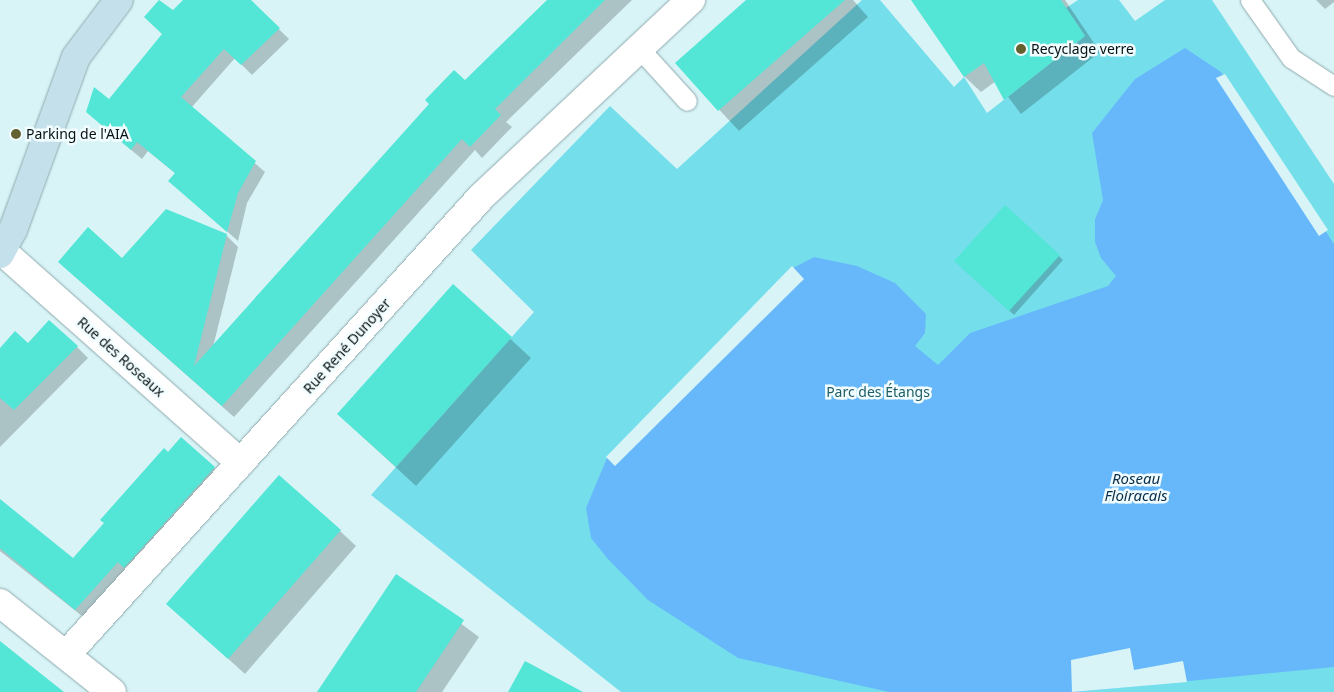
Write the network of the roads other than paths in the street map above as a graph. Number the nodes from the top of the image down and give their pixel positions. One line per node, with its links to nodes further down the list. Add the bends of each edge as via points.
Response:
1 (120, 0): 7 (street, via 76,57)
2 (691, 0): 4 (street, Rue René Dunoyer)
3 (1250, 0): 5 (lane, via 1291,58)
4 (637, 46): 6 (lane); 8 (street, Rue René Dunoyer, via 482,196)
5 (1334, 86)
6 (687, 101)
7 (1, 252): 8 (street, Rue des Roseaux)
8 (241, 463): 10 (street, Rue René Dunoyer)
9 (0, 603): 10 (street)
10 (66, 656): 11 (street)
11 (112, 692)

